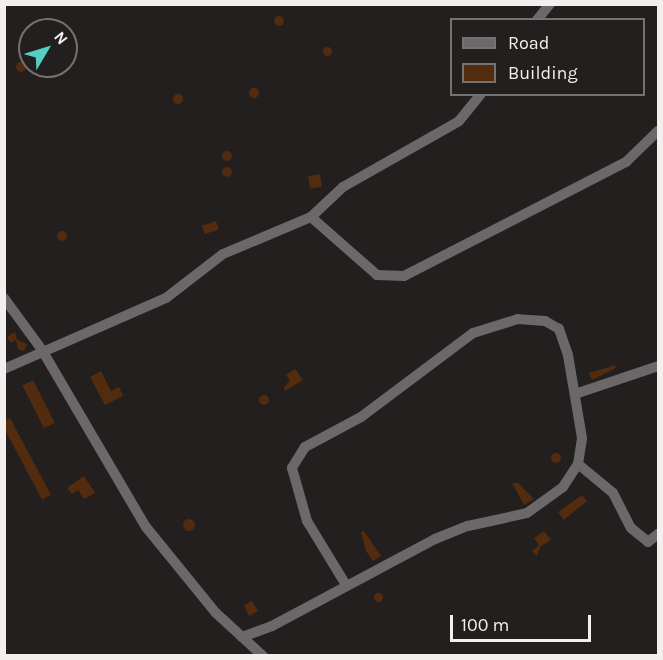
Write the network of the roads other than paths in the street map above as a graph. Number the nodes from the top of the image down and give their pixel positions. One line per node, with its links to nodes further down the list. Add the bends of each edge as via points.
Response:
1 (550, 4): 2 (street)
2 (539, 18)
3 (480, 96): 5 (street, via 459,121 343,188)
4 (658, 130): 5 (street, via 626,162 404,276 377,275)
5 (311, 217): 7 (street, via 223,254 166,297)
6 (4, 298): 7 (street)
7 (42, 350): 9 (street); 14 (street, via 146,527 216,613)
8 (658, 366): 10 (street)
9 (4, 369)
10 (575, 394): 11 (street, via 582,438); 13 (street, via 559,329 545,321 518,319 472,333 361,417 305,447 292,468 307,521)
11 (578, 464): 12 (street, via 613,493 631,528 648,542); 13 (street, via 562,487 526,513 468,526)
12 (658, 534)
13 (346, 585): 14 (street, via 272,626)
14 (242, 636): 15 (street)
15 (263, 656)

